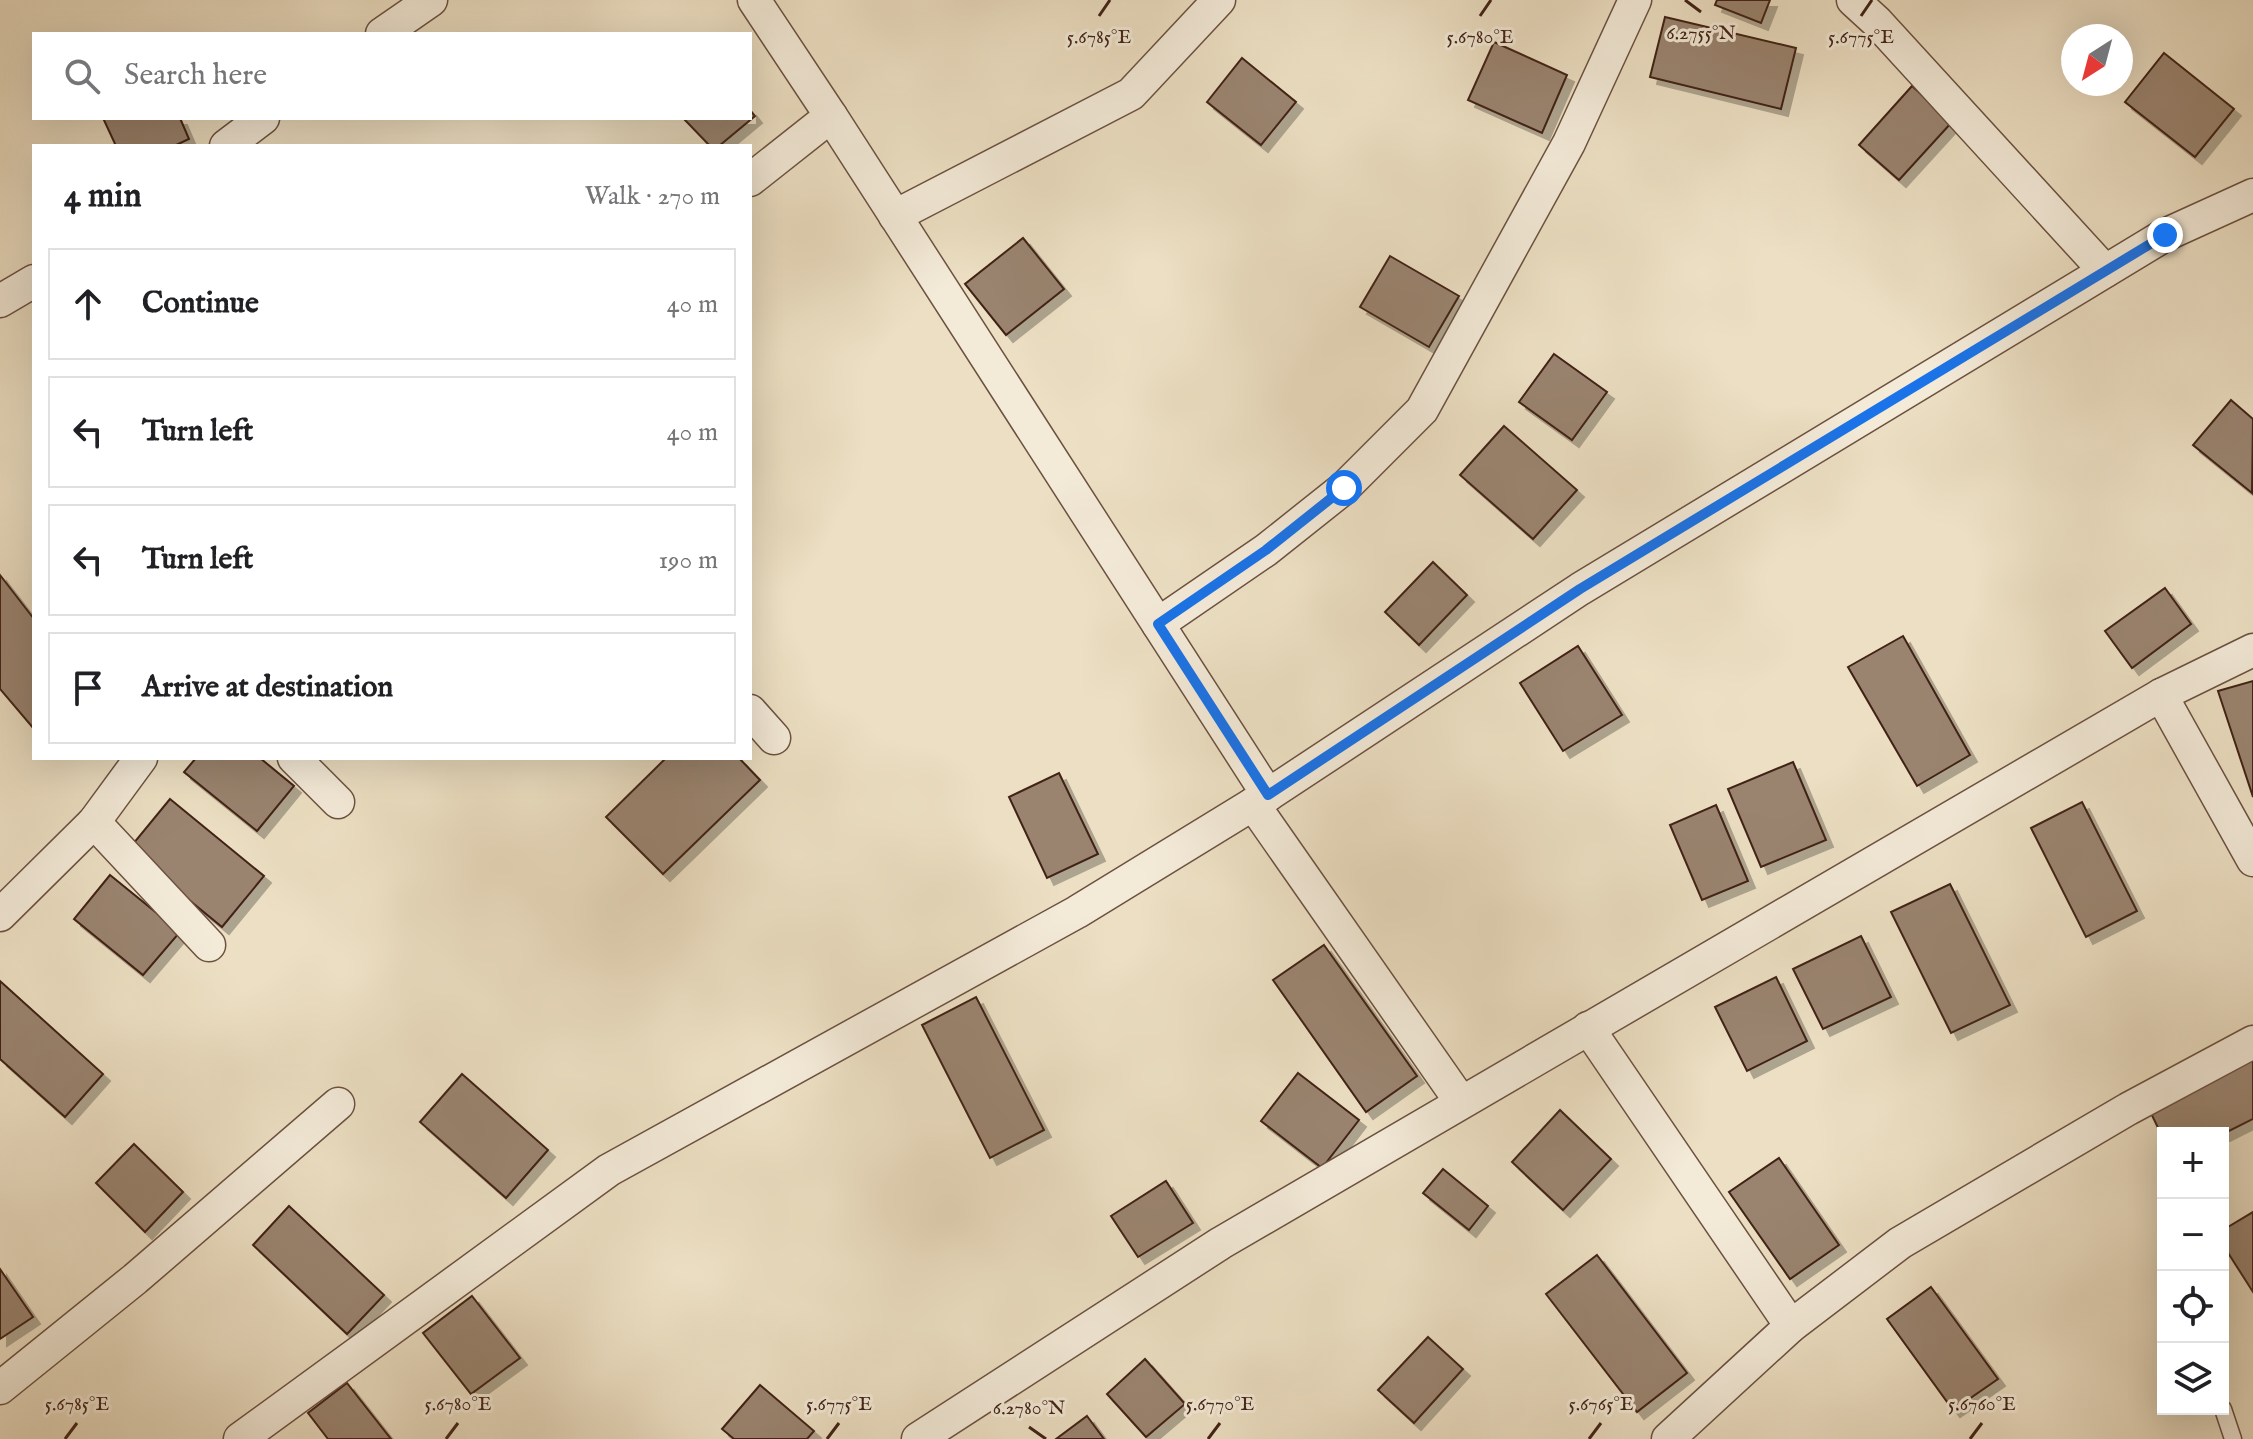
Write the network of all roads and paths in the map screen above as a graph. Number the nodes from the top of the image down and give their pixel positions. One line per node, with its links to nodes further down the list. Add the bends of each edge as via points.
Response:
1 (431, 0): 6 (street)
2 (754, 0): 7 (street)
3 (1219, 0): 12 (street, via 1131,94)
4 (1635, 0): 16 (street, via 1569,143 1422,410 1333,497)
5 (1853, 0): 13 (street)
6 (385, 32)
7 (831, 116): 10 (street); 12 (street)
8 (260, 120): 9 (street)
9 (229, 144)
10 (752, 178)
11 (2253, 195): 13 (street, via 2165,235)
12 (895, 216): 16 (street)
13 (2105, 271): 23 (street, via 1580,589)
14 (32, 282): 15 (street)
15 (0, 301)
16 (1158, 624): 23 (street)
17 (2253, 650): 18 (street)
18 (2161, 695): 26 (street); 29 (street)
19 (752, 713): 20 (street)
20 (774, 738)
21 (140, 760): 25 (street)
22 (296, 760): 24 (street)
23 (1261, 800): 31 (street); 36 (street, via 1077,912 609,1170)
24 (338, 802)
25 (94, 822): 27 (street); 28 (street)
26 (2253, 860)
27 (0, 915)
28 (209, 945)
29 (1588, 1028): 31 (street); 33 (street)
30 (2253, 1042): 33 (street, via 1900,1243)
31 (1461, 1102): 37 (street, via 1221,1243)
32 (338, 1104): 34 (street)
33 (1791, 1326): 38 (street)
34 (0, 1388)
35 (2225, 1415): 39 (lane)
36 (240, 1439)
37 (918, 1439)
38 (1668, 1439)
39 (2233, 1439)

